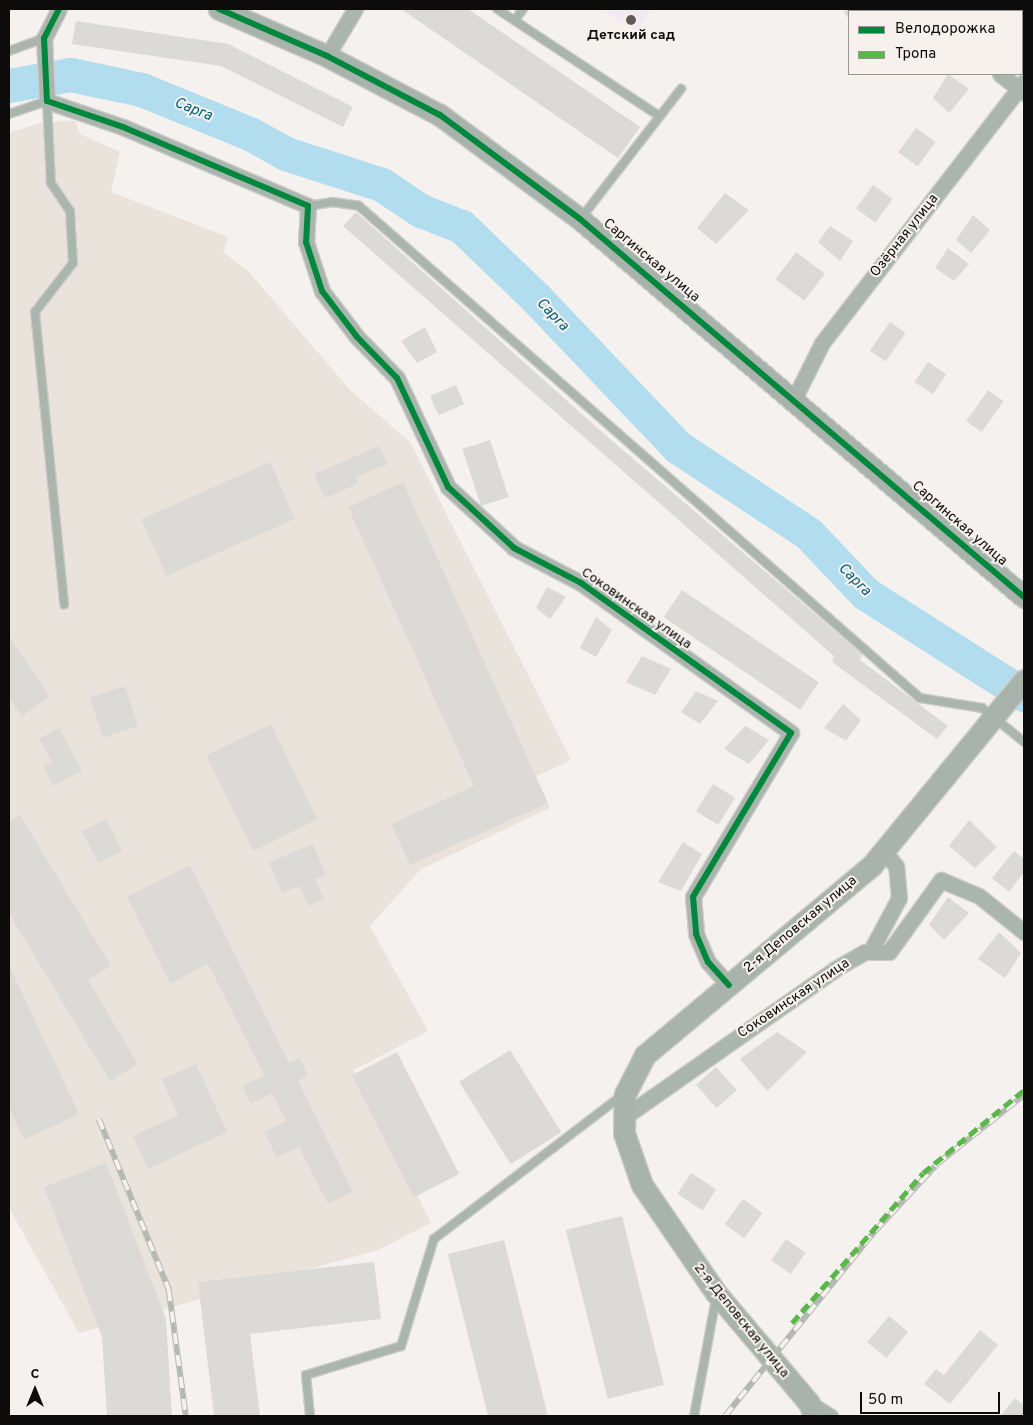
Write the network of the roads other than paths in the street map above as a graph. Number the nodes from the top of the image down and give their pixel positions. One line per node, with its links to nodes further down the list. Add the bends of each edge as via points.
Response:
1 (59, 9): 7 (street)
2 (218, 9): 9 (street, Саргинская улица)
3 (355, 9): 9 (street)
4 (497, 9): 6 (lane)
5 (523, 9): 6 (lane)
6 (515, 20): 15 (lane)
7 (44, 38): 8 (lane); 13 (street)
8 (9, 50)
9 (326, 56): 17 (street, Саргинская улица, via 440,115)
10 (1002, 75): 11 (street)
11 (1022, 88): 18 (street, Озёрная улица, via 822,344)
12 (681, 89): 15 (lane)
13 (47, 101): 14 (lane); 16 (street, via 123,127); 20 (lane, via 51,183 70,211 73,263 35,312)
14 (9, 114)
15 (659, 116): 17 (lane)
16 (308, 206): 22 (lane, via 332,202 359,206 920,698); 27 (street, Соковинская улица, via 306,242 322,291 357,337 397,378 448,488 514,548 581,583 791,734 693,897 696,934 708,962)
17 (580, 219): 18 (street, Саргинская улица)
18 (795, 397): 19 (street, Саргинская улица)
19 (1023, 599)
20 (64, 604)
21 (1024, 680): 22 (street, 2-я Деповская улица)
22 (999, 711): 23 (lane); 24 (street, 2-я Деповская улица)
23 (1024, 742)
24 (884, 851): 26 (street, via 896,866 899,898); 27 (street, 2-я Деповская улица)
25 (1024, 932): 26 (street, Соковинская улица, via 978,896 940,880 889,952)
26 (870, 952): 29 (street, Соковинская улица, via 835,968)
27 (729, 985): 28 (street, 2-я Деповская улица, via 645,1055)
28 (625, 1094): 29 (street, 2-я Деповская улица); 32 (lane, via 434,1239 401,1346 306,1376)
29 (624, 1117): 30 (street, 2-я Деповская улица, via 624,1132 642,1186)
30 (716, 1294): 31 (street, 2-я Деповская улица); 33 (lane)
31 (812, 1410): 34 (street)
32 (310, 1416)
33 (694, 1416)
34 (830, 1416)

